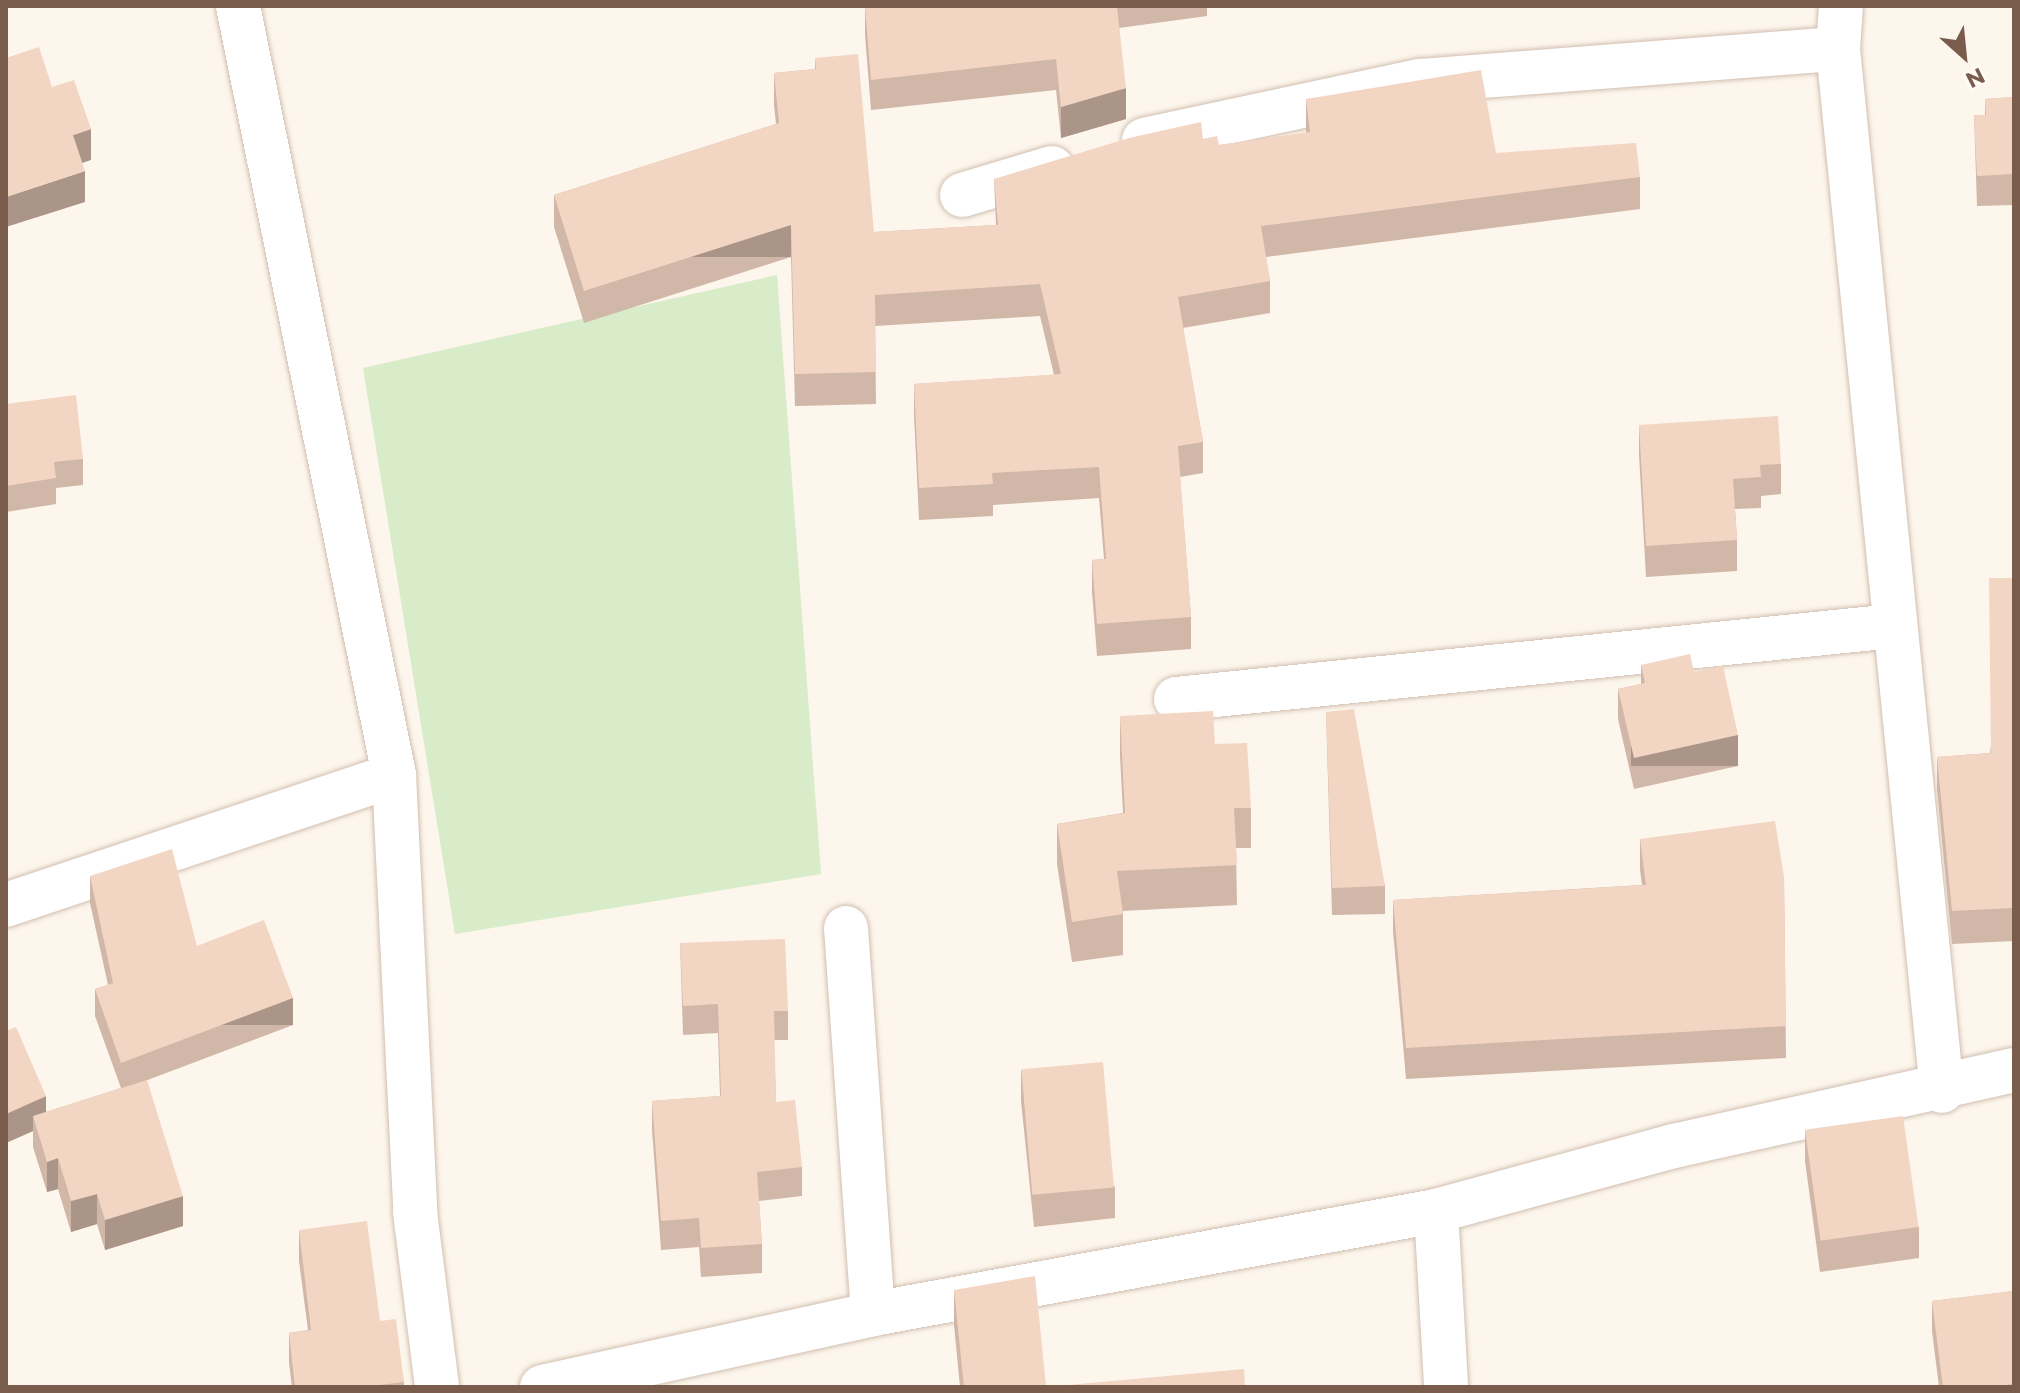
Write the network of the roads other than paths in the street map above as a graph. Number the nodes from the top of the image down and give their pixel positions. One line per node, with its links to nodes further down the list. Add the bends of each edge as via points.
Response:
1 (238, 6): 7 (street)
2 (1841, 6): 3 (street)
3 (1838, 49): 4 (street, via 1420,81 1287,105 1101,152); 5 (street)
4 (962, 195)
5 (1894, 626): 6 (street); 11 (street)
6 (1176, 699)
7 (394, 775): 8 (street); 14 (street, via 415,1212)
8 (6, 905)
9 (846, 928): 13 (street)
10 (2014, 1070): 11 (street)
11 (1942, 1091): 12 (street, via 1674,1146)
12 (1436, 1211): 13 (street); 16 (street)
13 (873, 1314): 15 (street)
14 (437, 1387)
15 (542, 1387)
16 (1446, 1387)

